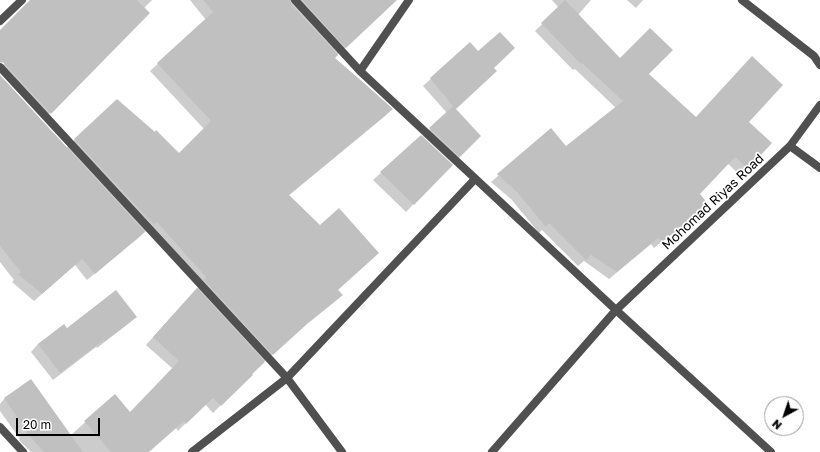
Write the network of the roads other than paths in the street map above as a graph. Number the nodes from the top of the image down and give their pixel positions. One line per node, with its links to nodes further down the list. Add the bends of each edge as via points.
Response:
1 (22, 0): 5 (street)
2 (295, 0): 8 (street)
3 (409, 0): 8 (street)
4 (742, 0): 6 (street, via 814,56)
5 (0, 21)
6 (820, 65)
7 (0, 67): 14 (street)
8 (360, 71): 12 (street)
9 (820, 105): 10 (street, Mohomad Riyas Road)
10 (790, 146): 11 (street); 13 (street, Mohomad Riyas Road)
11 (820, 168)
12 (475, 179): 13 (street); 14 (street)
13 (616, 310): 19 (street, Mohomad Riyas Road); 20 (street)
14 (287, 378): 17 (street); 18 (street)
15 (0, 427): 16 (street)
16 (23, 452)
17 (192, 452)
18 (342, 452)
19 (492, 452)
20 (771, 452)

